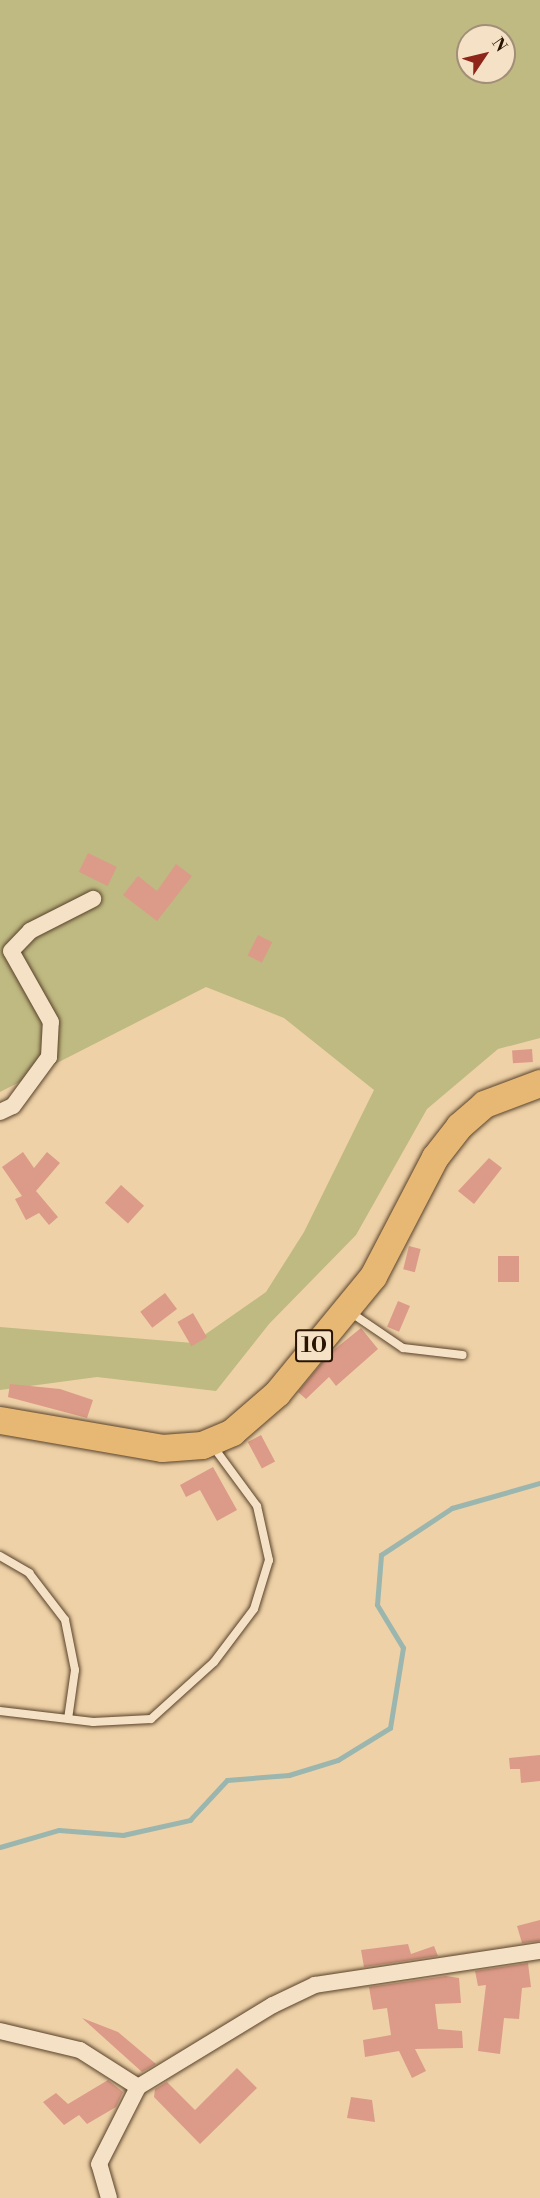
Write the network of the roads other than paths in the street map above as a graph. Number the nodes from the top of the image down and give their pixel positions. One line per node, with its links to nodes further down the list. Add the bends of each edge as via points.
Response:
1 (93, 899): 3 (street, via 30,931 11,951 51,1022 49,1057 13,1106)
2 (540, 1083): 4 (highway, 10, via 484,1104 459,1126 435,1157 389,1253)
3 (0, 1112)
4 (345, 1308): 5 (lane, via 403,1348); 7 (highway, 10, via 258,1412)
5 (463, 1355)
6 (0, 1420): 7 (highway, 10, via 162,1448)
7 (210, 1442): 10 (lane, via 257,1506 269,1560 254,1609 214,1662 151,1719)
8 (0, 1556): 10 (lane, via 29,1573 65,1620 75,1671)
9 (0, 1711): 10 (lane)
10 (68, 1719)
11 (540, 1951): 13 (street, via 315,1985)
12 (0, 2031): 13 (street, via 81,2050)
13 (138, 2087): 14 (street, via 99,2164)
14 (109, 2198)

